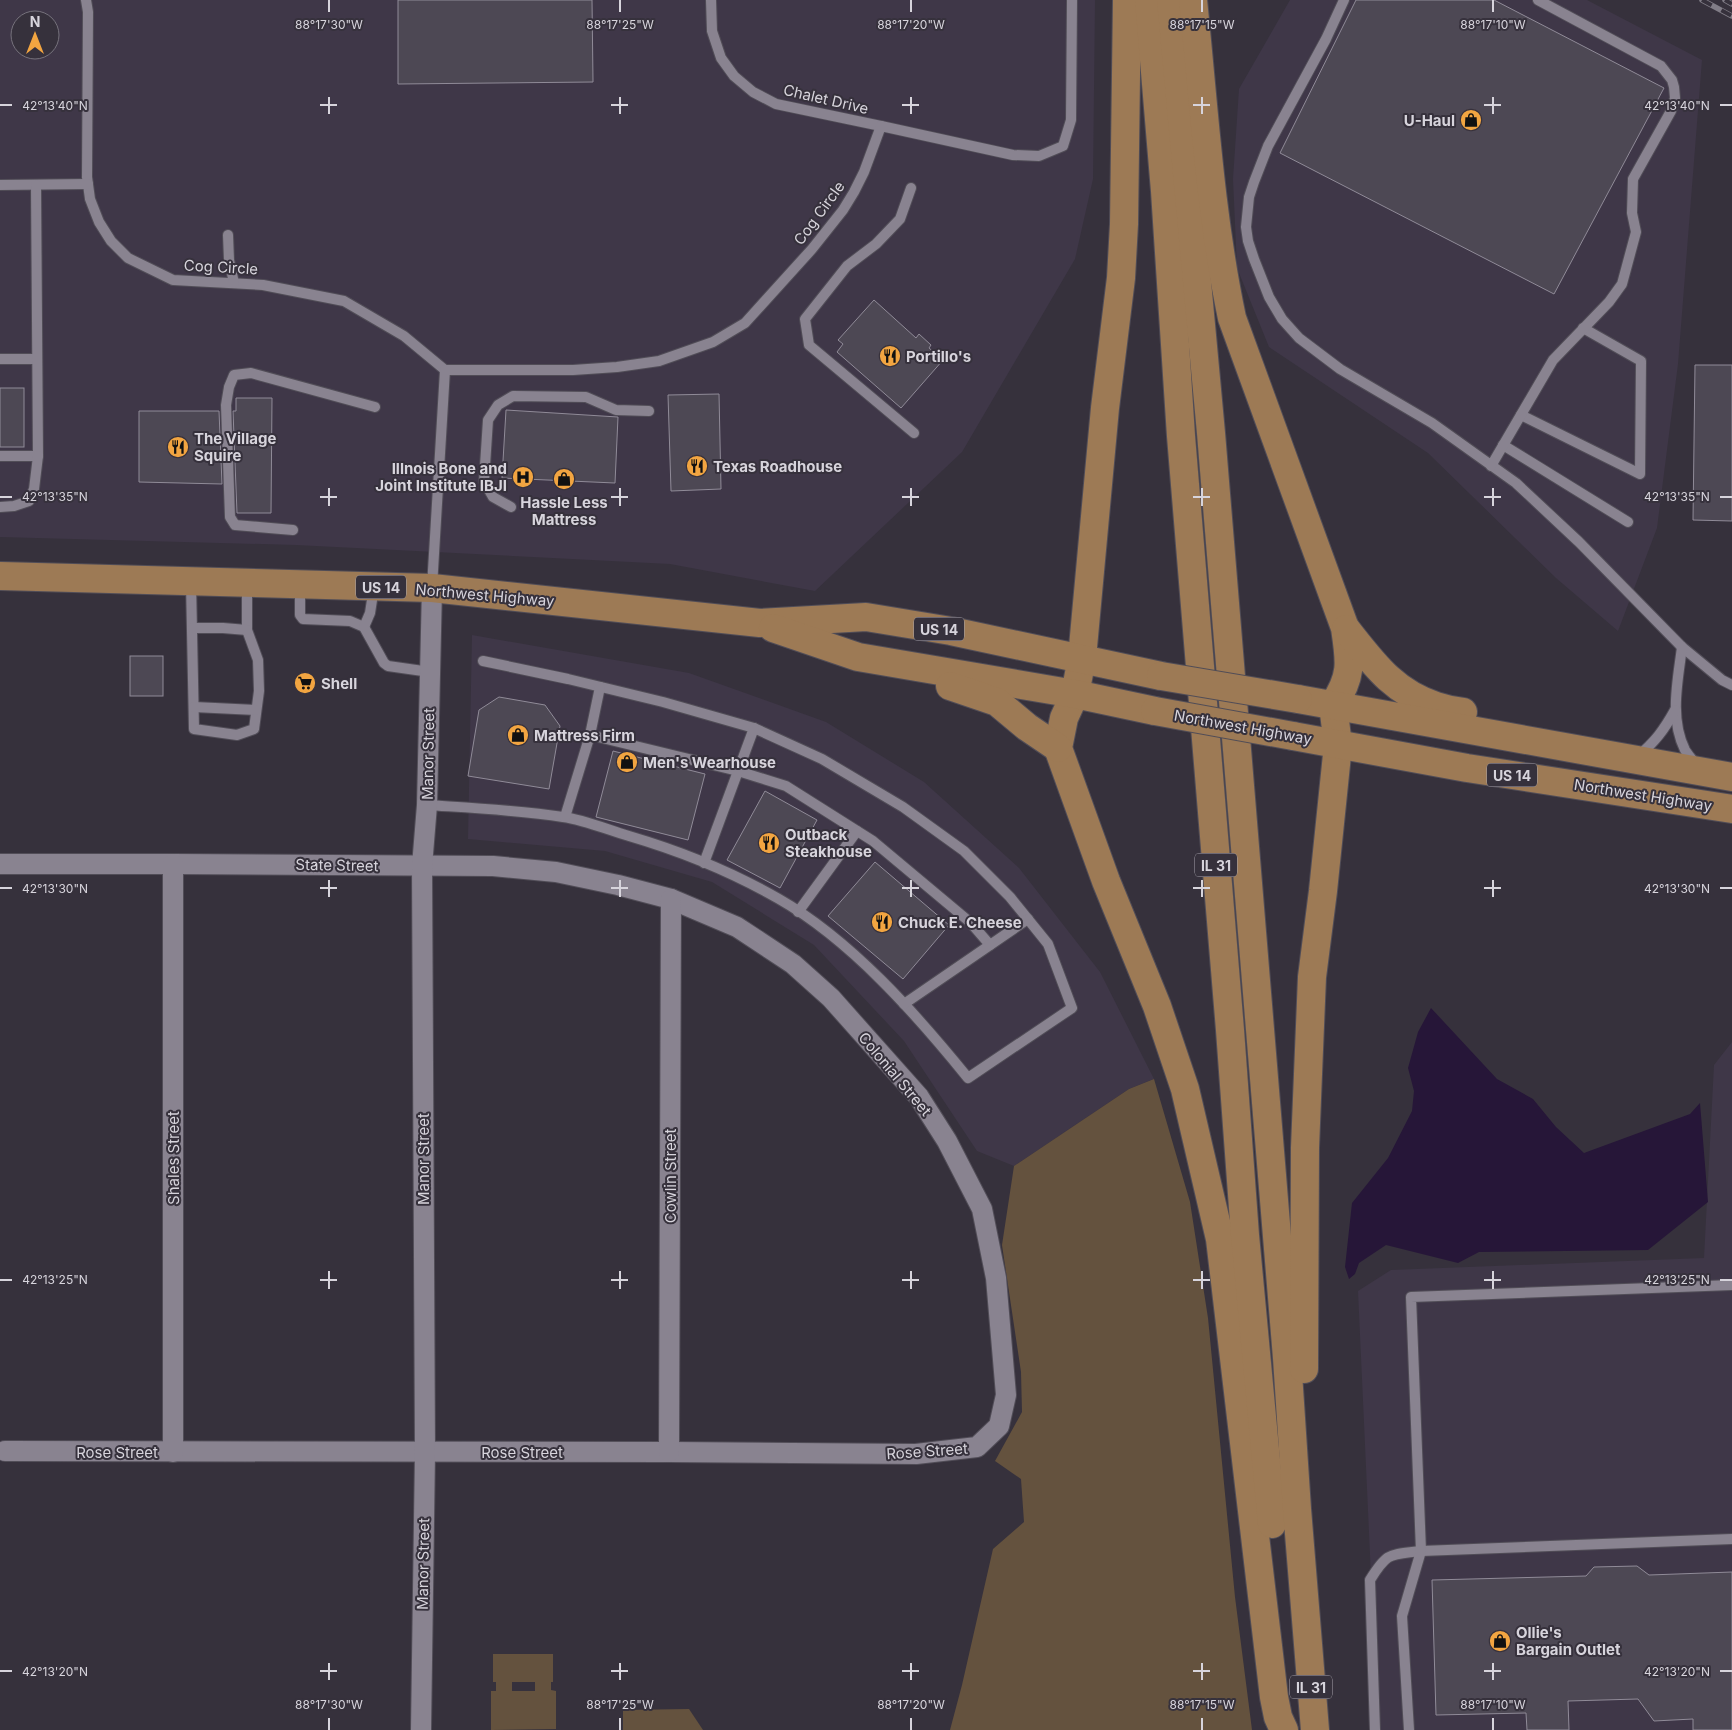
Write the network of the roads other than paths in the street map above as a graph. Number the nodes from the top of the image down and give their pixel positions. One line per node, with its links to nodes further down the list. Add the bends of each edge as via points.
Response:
1 (86, 0): 11 (lane, Cog Circle)
2 (711, 0): 10 (lane, Chalet Drive, via 712,31 721,58 734,76 753,92 776,104)
3 (1072, 0): 10 (lane, via 1070,120 1063,146 1039,156 1013,155)
4 (1127, 0): 46 (main road, via 1122,260)
5 (1149, 0): 89 (main road, IL 31, via 1245,1234)
6 (1171, 0): 86 (main road, IL 31, via 1212,443)
7 (1193, 0): 42 (main road, via 1217,223 1232,318)
8 (1344, 0): 28 (lane, via 1268,146 1250,197 1246,227 1248,241 1269,297 1282,320 1298,338 1340,368 1432,423)
9 (1538, 0): 17 (lane, via 1660,66 1674,87 1671,111 1633,179 1632,213 1636,232 1622,284)
10 (881, 126): 20 (lane, Cog Circle, via 864,172 843,210 744,323 713,342 659,361 616,367)
11 (88, 184): 12 (lane); 16 (lane, Cog Circle, via 99,222 111,241 128,258 173,280)
12 (36, 185): 13 (lane); 19 (lane)
13 (0, 186)
14 (911, 188): 24 (lane, via 900,219 876,244 847,266 805,319 809,345)
15 (228, 236): 16 (lane)
16 (234, 283): 20 (lane, Cog Circle, via 263,284 344,301 404,336)
17 (1583, 328): 23 (lane, via 1554,360); 23 (lane, via 1641,362 1640,474)
18 (0, 359): 19 (lane)
19 (37, 359): 27 (lane)
20 (444, 370): 38 (lane)
21 (374, 407): 32 (lane, via 251,373 234,375 226,405 230,517 235,525)
22 (649, 411): 30 (lane, via 616,410 586,397 513,396 498,405 488,420 484,481 493,497)
23 (1521, 415): 25 (lane)
24 (914, 433)
25 (1503, 446): 28 (lane); 31 (lane)
26 (0, 456): 27 (lane)
27 (38, 456): 29 (lane, via 34,489 29,501)
28 (1491, 466): 44 (lane, via 1516,483 1579,542)
29 (0, 507)
30 (511, 507)
31 (1628, 522)
32 (293, 530)
33 (0, 576): 34 (main road, Northwest Highway / US 14)
34 (192, 581): 35 (main road, Northwest Highway / US 14); 41 (lane)
35 (247, 583): 36 (main road, Northwest Highway / US 14); 43 (lane)
36 (300, 584): 37 (main road, Northwest Highway / US 14); 40 (lane, via 300,615 303,619 350,621)
37 (374, 586): 38 (main road, Northwest Highway / US 14); 40 (lane, via 370,613)
38 (432, 588): 39 (main road, Northwest Highway / US 14); 48 (street, Manor Street)
39 (760, 623): 45 (main road, Northwest Highway / US 14); 46 (main road, Northwest Highway / US 14, via 866,617)
40 (364, 627): 48 (lane, via 388,666)
41 (193, 628): 43 (lane); 53 (lane)
42 (1345, 628): 52 (main road, via 1349,675); 59 (main road, via 1378,670 1404,692 1437,706 1484,717)
43 (247, 630): 54 (lane, via 258,660)
44 (1682, 647): 49 (lane); 55 (lane)
45 (858, 657): 51 (main road, Northwest Highway / US 14); 60 (main road, via 997,702)
46 (1082, 658): 51 (main road); 52 (main road, Northwest Highway / US 14, bridge, via 1161,676)
47 (483, 661): 50 (lane)
48 (430, 672): 65 (street, Manor Street)
49 (1732, 686)
50 (600, 687): 56 (lane); 57 (lane)
51 (1074, 694): 58 (main road, Northwest Highway / US 14, bridge); 60 (main road, via 1064,718)
52 (1333, 705): 58 (main road); 59 (main road, Northwest Highway / US 14)
53 (194, 706): 54 (lane); 54 (lane, via 194,729 237,735 254,729)
54 (256, 710)
55 (1675, 710): 61 (lane, via 1654,743); 63 (lane, via 1685,751)
56 (754, 728): 62 (lane); 75 (lane, via 822,759 903,807 964,851 1010,896)
57 (590, 735): 62 (lane); 67 (lane)
58 (1338, 745): 66 (main road, Northwest Highway / US 14); 86 (main road, via 1312,977 1305,1148)
59 (1554, 745): 61 (main road, Northwest Highway / US 14)
60 (1058, 748): 88 (main road, via 1106,881 1157,1006 1187,1098 1220,1239 1274,1697)
61 (1633, 760): 63 (main road, Northwest Highway / US 14)
62 (738, 771): 68 (lane, via 786,786); 69 (lane)
63 (1702, 772): 64 (main road, Northwest Highway / US 14)
64 (1732, 777)
65 (427, 805): 67 (lane); 72 (street, Manor Street)
66 (1732, 809)
67 (565, 817): 69 (lane, via 664,847)
68 (857, 831): 74 (lane); 76 (lane, via 964,917)
69 (704, 863): 74 (lane, via 779,899)
70 (0, 864): 71 (street, State Street)
71 (173, 864): 72 (street, State Street); 81 (street, Shales Street)
72 (422, 866): 73 (street, State Street, via 493,866 556,872); 82 (street, Manor Street)
73 (671, 899): 79 (street, Colonial Street, via 737,927 793,964 831,998 919,1097 947,1141 982,1209 996,1278); 83 (street, Cowlin Street)
74 (798, 912): 77 (lane, via 835,940)
75 (1028, 919): 76 (lane); 77 (lane, via 1048,944 1072,1008 968,1078)
76 (990, 945): 77 (lane)
77 (904, 1004)
78 (1732, 1285): 85 (lane, via 1411,1297)
79 (1006, 1395): 83 (street, Rose Street, via 999,1426 977,1447 916,1454)
80 (4, 1451): 81 (street, Rose Street)
81 (173, 1452): 82 (street, Rose Street)
82 (425, 1452): 83 (street, Rose Street); 87 (street, Manor Street)
83 (669, 1452)
84 (1732, 1539): 85 (lane)
85 (1421, 1550): 91 (lane, via 1392,1554 1381,1562 1370,1580); 92 (lane, via 1402,1616)
86 (1308, 1643): 90 (main road, IL 31)
87 (421, 1730)
88 (1284, 1730)
89 (1292, 1730)
90 (1315, 1730)
91 (1375, 1730)
92 (1408, 1730)

